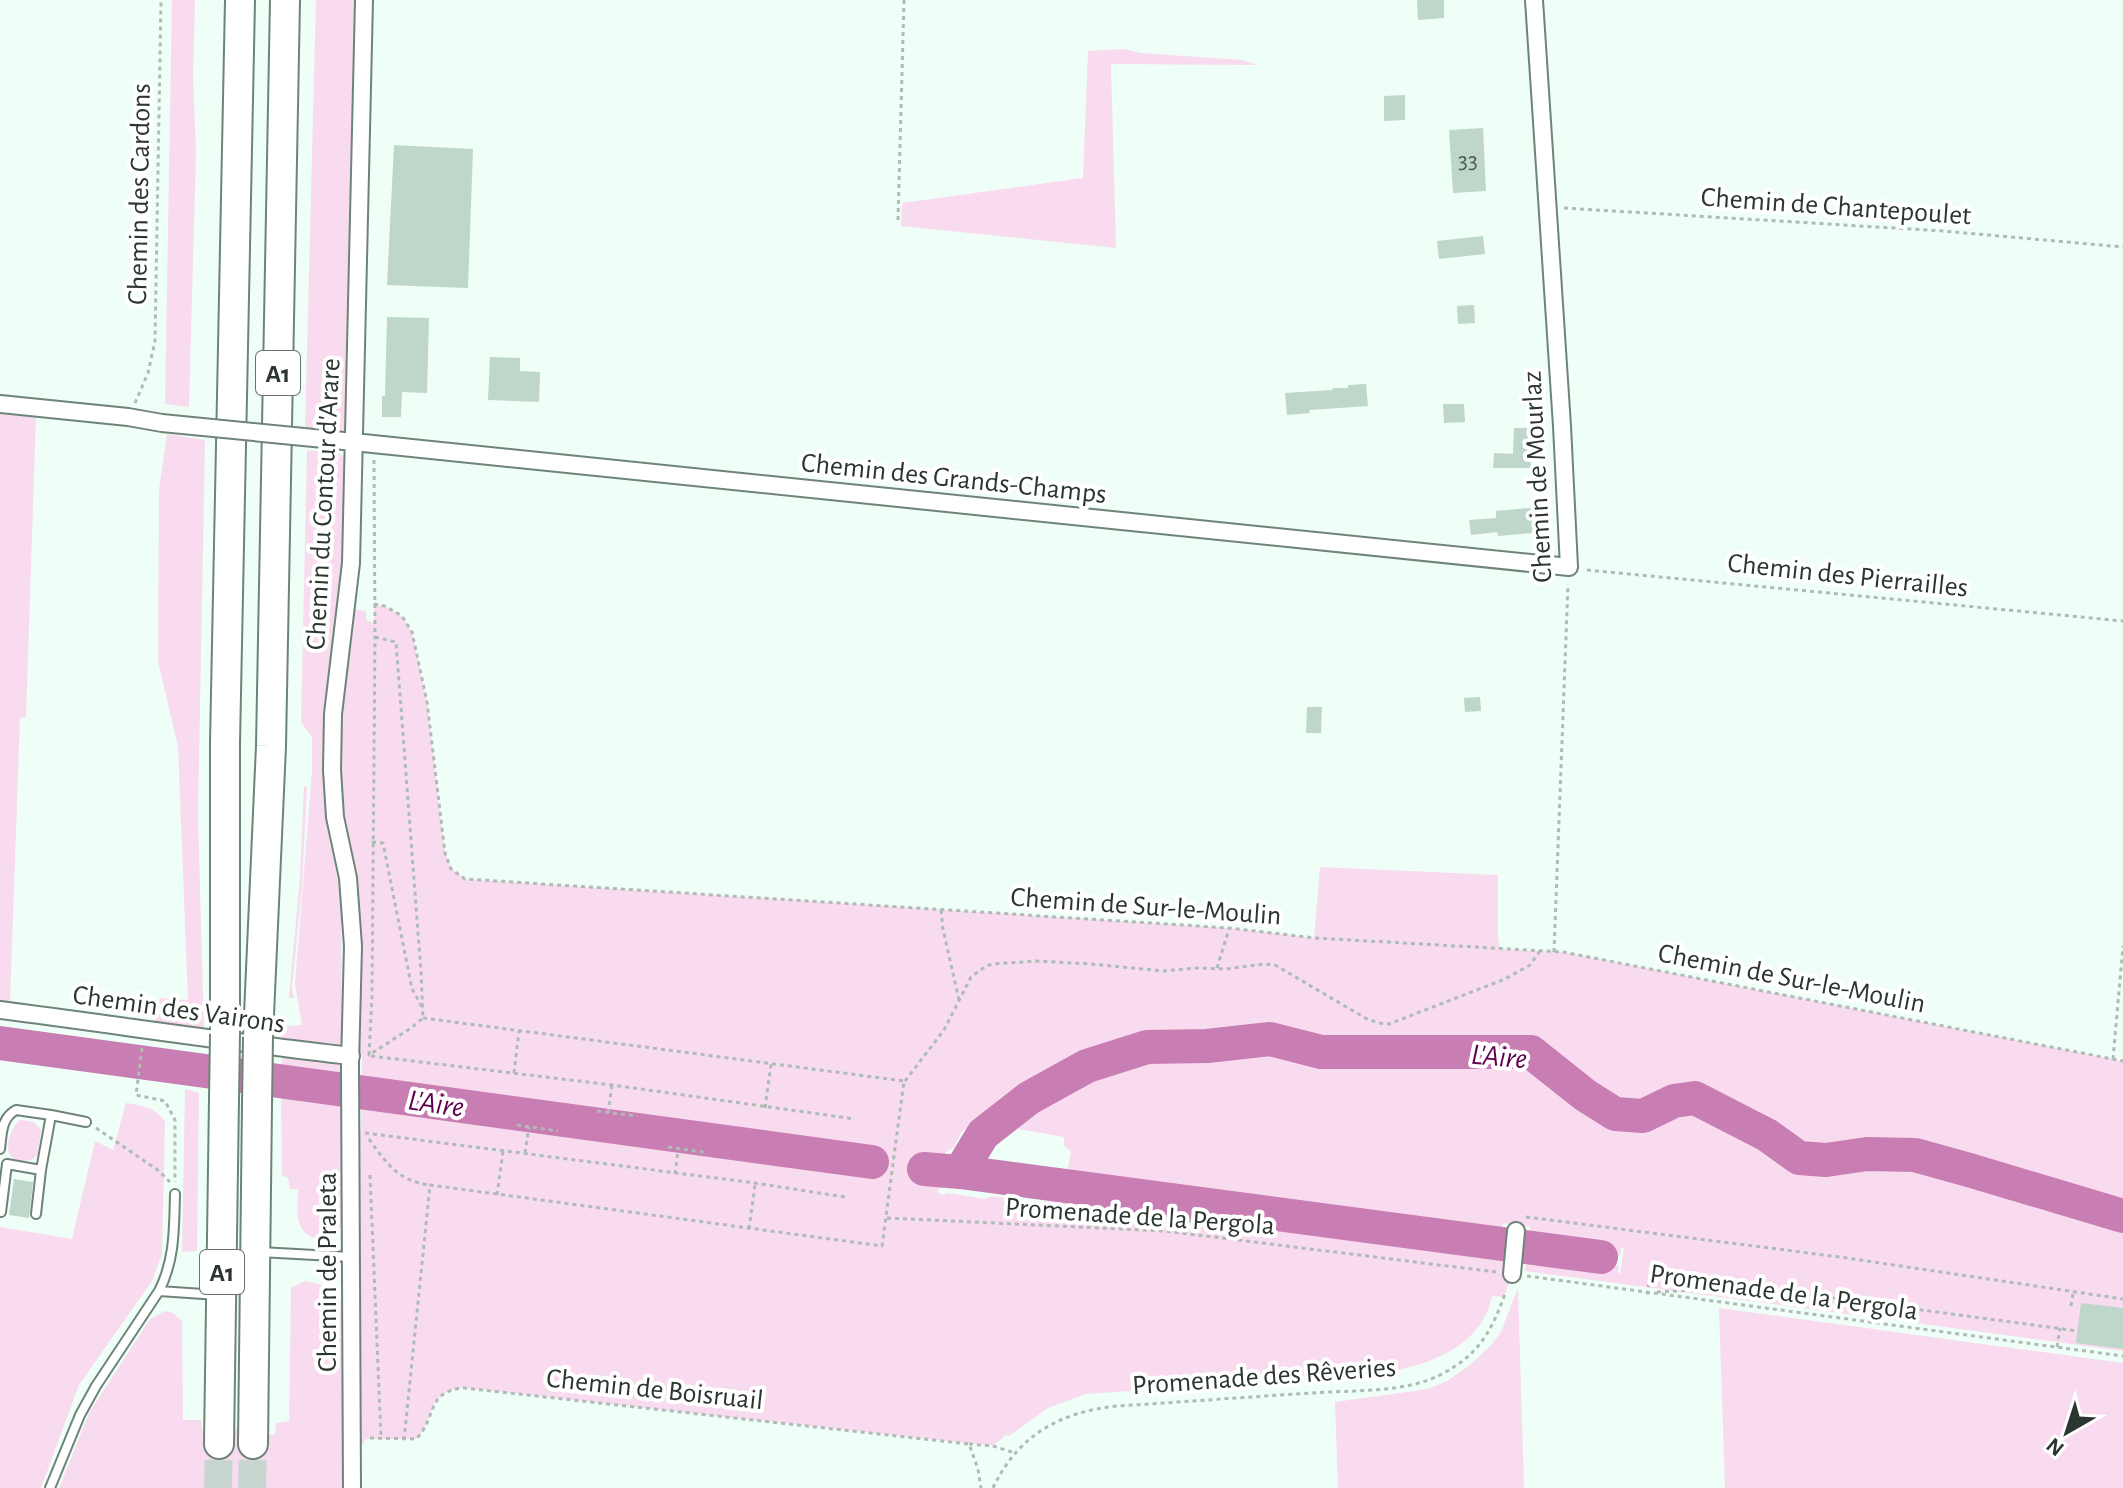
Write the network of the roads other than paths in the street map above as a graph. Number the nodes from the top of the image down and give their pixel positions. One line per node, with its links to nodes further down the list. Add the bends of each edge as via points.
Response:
1 (240, 0): 23 (highway, A1, bridge, via 225,743)
2 (285, 0): 19 (highway, A1, bridge, via 272,731)
3 (364, 0): 6 (street, Chemin du Contour d'Arare)
4 (1534, 0): 7 (street, Chemin de Mourlaz)
5 (0, 404): 6 (street, Chemin des Grands-Champs, bridge)
6 (354, 442): 7 (street, Chemin des Grands-Champs); 9 (street, Chemin du Contour d'Arare, via 351,563 333,714 332,770 352,912)
7 (1569, 567)
8 (0, 1010): 9 (street, Chemin des Vairons)
9 (351, 1061): 20 (street, Chemin de Praleta)
10 (51, 1115): 11 (lane); 12 (lane, via 11,1112 4,1122); 14 (lane)
11 (86, 1122)
12 (0, 1151): 13 (lane)
13 (7, 1164): 14 (lane); 16 (lane)
14 (41, 1170): 17 (lane)
15 (175, 1194): 22 (lane, via 173,1253)
16 (1, 1212)
17 (36, 1214)
18 (1516, 1231): 21 (street)
19 (255, 1251): 20 (lane); 25 (highway, A1)
20 (351, 1257): 27 (street, Chemin de Praleta)
21 (1513, 1268)
22 (159, 1291): 23 (lane); 26 (lane, via 96,1386)
23 (221, 1295): 24 (highway, A1)
24 (219, 1444)
25 (253, 1444)
26 (50, 1488)
27 (352, 1488)

